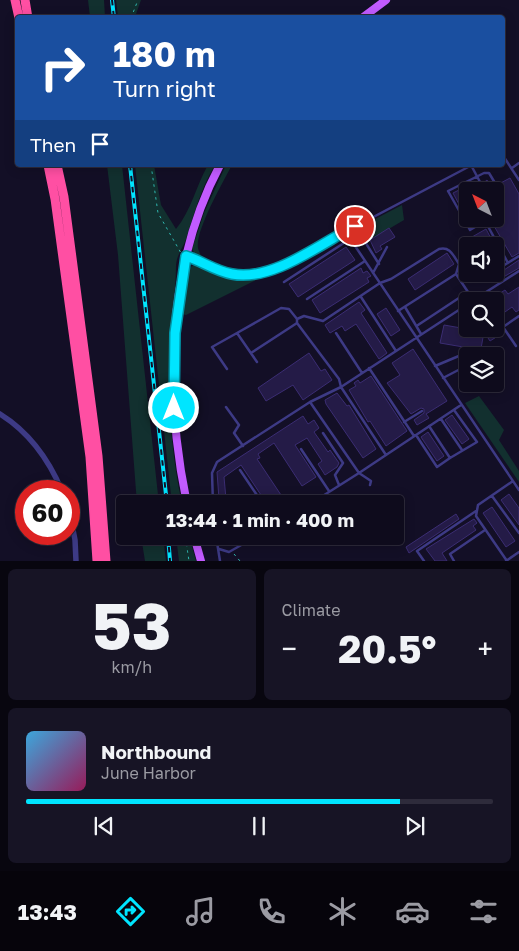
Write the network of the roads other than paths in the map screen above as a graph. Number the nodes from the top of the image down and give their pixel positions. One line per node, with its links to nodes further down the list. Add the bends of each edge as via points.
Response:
1 (16, 0): 4 (highway)
2 (25, 0): 5 (highway)
3 (386, 0): 6 (main road)
4 (18, 15)
5 (28, 15)
6 (366, 15)
7 (505, 159): 14 (lane)
8 (519, 163): 14 (lane)
9 (48, 167): 102 (highway, via 90,457)
10 (57, 167): 103 (highway, via 98,456)
11 (219, 167): 27 (main road, via 201,203)
12 (468, 167): 22 (lane)
13 (473, 167): 15 (lane)
14 (511, 168): 16 (lane)
15 (477, 176): 17 (lane); 18 (lane); 19 (lane, via 489,173)
16 (519, 180)
17 (465, 182)
18 (480, 182)
19 (494, 182)
20 (459, 185): 21 (lane, via 448,191)
21 (459, 211)
22 (355, 226): 24 (lane); 31 (lane)
23 (489, 228): 30 (lane)
24 (345, 231): 25 (lane); 27 (lane, via 269,272 252,276 222,272)
25 (350, 239): 29 (lane); 36 (lane)
26 (387, 247): 31 (lane)
27 (186, 256): 87 (main road, via 178,305 174,379 177,442)
28 (519, 256): 30 (lane)
29 (365, 261): 34 (lane); 40 (lane)
30 (508, 263): 32 (lane)
31 (379, 264): 34 (lane)
32 (504, 265)
33 (519, 271): 38 (lane)
34 (373, 273): 37 (lane)
35 (456, 274): 37 (lane, via 459,264 445,248); 41 (lane); 46 (lane, via 468,292)
36 (284, 282)
37 (380, 283): 39 (lane); 43 (lane)
38 (486, 292)
39 (361, 297): 45 (lane, via 323,321 304,316); 52 (lane)
40 (307, 299)
41 (405, 307): 43 (lane); 46 (lane)
42 (459, 310): 49 (lane)
43 (398, 311): 50 (lane)
44 (519, 316): 51 (lane, via 502,328)
45 (297, 321): 47 (lane, via 291,310 284,307); 53 (lane); 62 (lane)
46 (418, 325): 49 (lane)
47 (237, 332): 53 (lane); 58 (lane, via 212,347)
48 (336, 333): 60 (lane)
49 (421, 334): 50 (lane)
50 (416, 338): 52 (lane); 56 (lane)
51 (516, 346)
52 (396, 351): 57 (lane)
53 (251, 353): 55 (lane)
54 (459, 356): 56 (lane)
55 (257, 362)
56 (435, 366): 61 (lane)
57 (369, 368): 60 (lane); 70 (lane)
58 (227, 369)
59 (459, 370): 61 (lane)
60 (362, 373): 62 (lane)
61 (443, 378): 64 (lane)
62 (341, 387): 63 (lane); 77 (lane)
63 (310, 402): 74 (lane); 80 (lane)
64 (461, 405): 67 (lane); 82 (lane)
65 (226, 407): 74 (lane, via 239,425 234,433)
66 (422, 410): 70 (lane)
67 (454, 410): 69 (lane); 76 (lane, via 477,442)
68 (0, 414): 81 (street, via 17,425 33,442)
69 (441, 419): 71 (lane); 76 (lane)
70 (404, 422): 73 (lane)
71 (429, 426): 73 (lane); 78 (lane)
72 (323, 433): 83 (lane, via 343,463 335,475)
73 (415, 436): 77 (lane); 78 (lane, via 437,467)
74 (243, 446): 88 (lane, via 217,462 212,473)
75 (301, 449): 86 (lane)
76 (463, 451): 78 (lane)
77 (386, 455): 80 (lane)
78 (450, 458)
79 (240, 470): 89 (lane)
80 (358, 472): 83 (lane); 84 (lane, via 371,480)
81 (55, 480)
82 (513, 481): 85 (lane); 91 (lane)
83 (339, 485): 86 (lane)
84 (370, 485)
85 (519, 490)
86 (329, 491): 90 (lane)
87 (186, 495)
88 (213, 495)
89 (257, 495)
90 (323, 495)
91 (492, 496): 92 (lane, via 478,505); 94 (lane)
92 (476, 512): 93 (lane); 106 (lane, via 417,551)
93 (486, 530): 107 (lane, via 450,554); 108 (lane)
94 (519, 533)
95 (75, 545): 101 (street)
96 (196, 545): 104 (main road)
97 (218, 545): 99 (lane)
98 (242, 545): 99 (lane, via 232,551)
99 (219, 549): 105 (lane)
100 (519, 552): 108 (lane)
101 (76, 561)
102 (97, 561)
103 (106, 561)
104 (200, 561)
105 (220, 561)
106 (424, 561)
107 (454, 561)
108 (507, 561)

